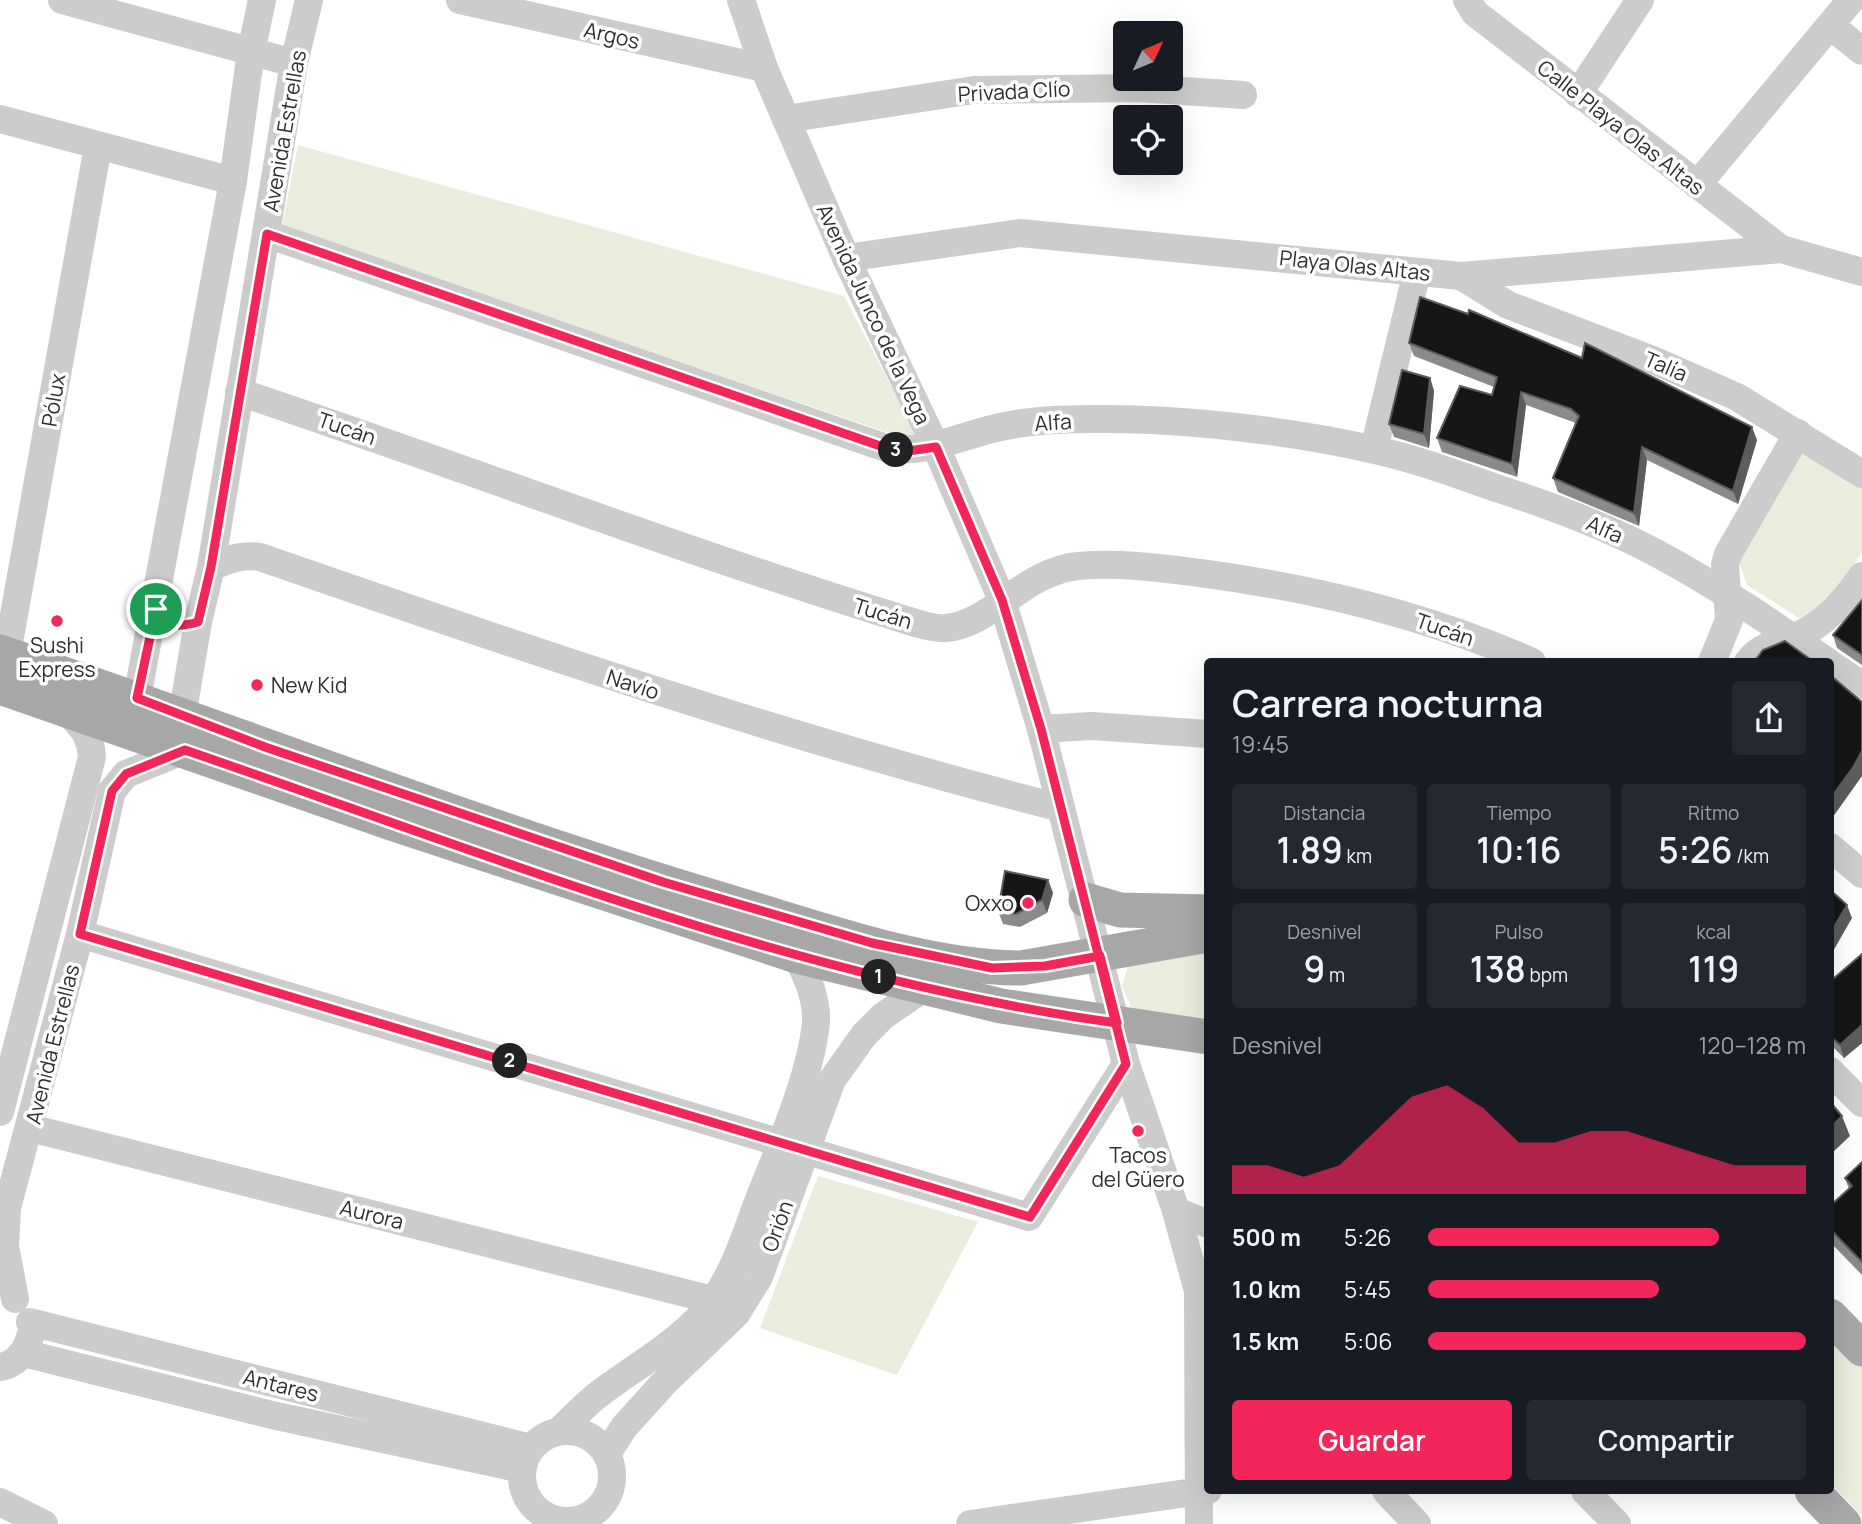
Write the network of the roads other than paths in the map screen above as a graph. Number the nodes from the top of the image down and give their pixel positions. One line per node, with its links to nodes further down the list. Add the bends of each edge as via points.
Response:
1 (62, 0): 11 (street)
2 (262, 0): 11 (street, Avenida Estrellas)
3 (309, 0): 12 (street, Avenida Estrellas)
4 (460, 0): 13 (street, Argos)
5 (741, 0): 13 (street, Avenida Junco de la Vega)
6 (1467, 0): 14 (street, Calle Playa Olas Altas, via 1475,13)
7 (1640, 0): 14 (street)
8 (1852, 0): 9 (street)
9 (1830, 26): 10 (street); 20 (street)
10 (1862, 51)
11 (251, 52): 12 (street); 19 (street, Avenida Estrellas)
12 (294, 63): 21 (street, Avenida Estrellas)
13 (764, 68): 17 (street, Avenida Junco de la Vega)
14 (1578, 94): 20 (street, Calle Playa Olas Altas)
15 (1243, 95): 17 (street, Privada Clío, via 1139,88 974,90)
16 (0, 119): 18 (street)
17 (786, 119): 23 (street, Avenida Junco de la Vega)
18 (98, 146): 19 (street); 43 (street, Pólux)
19 (233, 181): 36 (street, Avenida Estrellas, via 166,528)
20 (1697, 185): 22 (street, Calle Playa Olas Altas)
21 (267, 234): 27 (street, Avenida Estrellas); 29 (street, Alfa, via 889,449)
22 (1781, 249): 25 (street, Playa Olas Altas); 26 (street, Playa Olas Altas)
23 (846, 258): 24 (street, Playa Olas Altas, via 1020,233); 29 (street, Avenida Junco de la Vega)
24 (1417, 272): 26 (street, Playa Olas Altas); 30 (street)
25 (1862, 272)
26 (1461, 276): 28 (street, Talía, via 1508,305 1737,397)
27 (239, 392): 32 (street, Avenida Estrellas); 35 (street, Tucán, via 704,555 919,624 945,628 965,623)
28 (1798, 433): 31 (street, Talía); 34 (street, via 1728,554)
29 (936, 447): 30 (street, Alfa, via 999,427 1098,419 1210,426); 35 (street, Avenida Junco de la Vega)
30 (1374, 449): 34 (street, Alfa, via 1601,526 1659,554)
31 (1862, 474)
32 (211, 567): 37 (street, Avenida Estrellas); 51 (street, Navío, via 240,556 260,557 755,724)
33 (1862, 576): 38 (street, via 1832,614)
34 (1728, 598): 38 (street, Alfa); 40 (street, via 1729,620)
35 (1002, 600): 39 (street, Tucán, via 1054,570 1078,566 1176,570 1355,602); 48 (street, Avenida Junco de la Vega)
36 (156, 609): 37 (street, via 167,623 184,626); 46 (street, Avenida Estrellas)
37 (198, 622): 49 (street, Avenida Estrellas)
38 (1793, 638): 41 (street, via 1767,644); 42 (street, Alfa)
39 (1522, 658)
40 (1714, 658)
41 (1752, 658)
42 (1822, 658)
43 (2, 664): 46 (main road); 47 (main road)
44 (1834, 666): 45 (street, Alfa)
45 (1862, 685)
46 (137, 698): 49 (main road)
47 (65, 710): 49 (main road); 66 (street, Avenida Estrellas, via 83,726 92,757)
48 (1041, 729): 50 (street, via 1117,727); 51 (street, Avenida Junco de la Vega)
49 (184, 734): 56 (street, Avenida Estrellas, via 126,774 112,791); 58 (main road, via 420,833); 59 (main road, via 374,786 663,882 872,943 992,968 1045,966)
50 (1204, 734)
51 (1061, 808): 54 (street, Avenida Junco de la Vega)
52 (1834, 850): 53 (street)
53 (1862, 874)
54 (1086, 900): 55 (main road, via 1120,910); 59 (street, Avenida Junco de la Vega)
55 (1204, 912)
56 (80, 934): 67 (street, Avenida Estrellas); 68 (street)
57 (1204, 936): 59 (main road)
58 (797, 956): 60 (main road); 68 (street, Orión, via 808,978 816,1020)
59 (1100, 956): 61 (street, Avenida Junco de la Vega)
60 (924, 988): 61 (main road, via 1001,1006); 68 (street, Orión, via 883,1016 847,1055)
61 (1117, 1023): 62 (main road); 63 (street, Avenida Junco de la Vega)
62 (1204, 1036)
63 (1126, 1064): 68 (street, via 1030,1217); 69 (street, Avenida Junco de la Vega)
64 (1834, 1075): 65 (street)
65 (1862, 1103)
66 (0, 1112)
67 (30, 1128): 71 (street, Aurora); 72 (street, Avenida Estrellas, via 4,1226)
68 (794, 1145): 71 (street, Orión); 77 (street, Orión, via 759,1277 736,1314 663,1384 624,1427)
69 (1176, 1211): 70 (street); 79 (street, Avenida Junco de la Vega, via 1198,1291)
70 (1204, 1222)
71 (713, 1300): 76 (street, Orión, via 684,1332 594,1398)
72 (15, 1305): 75 (street, via 30,1339); 78 (street, Antares)
73 (1834, 1320): 74 (main road)
74 (1862, 1349)
75 (12, 1360): 78 (street, Antares, via 272,1415)
76 (559, 1431): 77 (street, via 578,1432 595,1440); 78 (street, via 544,1437)
77 (607, 1454): 84 (street, via 613,1474 610,1494)
78 (526, 1459): 85 (street, via 524,1490 534,1508)
79 (1203, 1492): 87 (street); 88 (street, Avenida Junco de la Vega)
80 (1389, 1494): 89 (street)
81 (1588, 1494): 90 (street)
82 (1815, 1494): 91 (main road)
83 (0, 1502): 86 (street)
84 (596, 1518): 85 (street)
85 (551, 1522)
86 (44, 1524)
87 (970, 1524)
88 (1199, 1524)
89 (1418, 1524)
90 (1617, 1524)
91 (1844, 1524)

